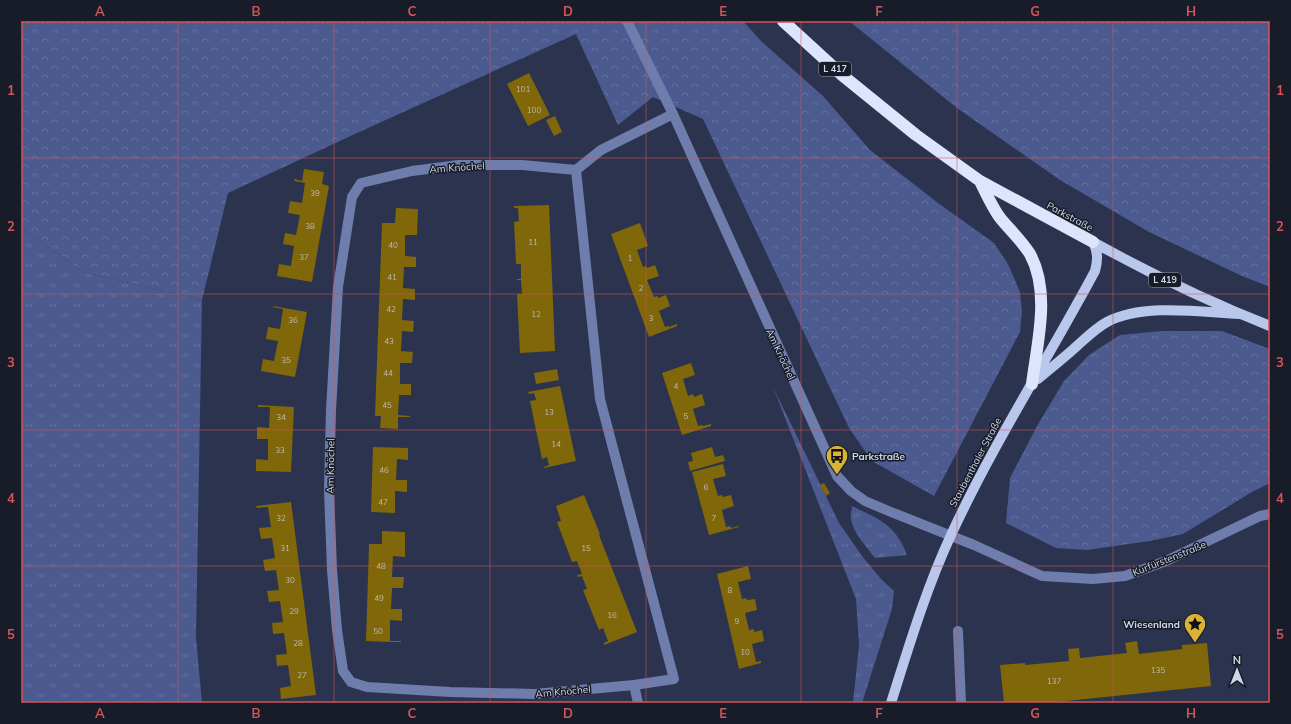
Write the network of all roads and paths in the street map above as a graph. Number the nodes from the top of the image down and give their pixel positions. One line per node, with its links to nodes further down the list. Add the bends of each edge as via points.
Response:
1 (627, 21): 3 (street, Am Knöchel)
2 (784, 21): 5 (highway, Parkstraße / L 417, via 847,80 916,135)
3 (672, 114): 4 (street, via 601,150); 11 (street, Am Knöchel, via 837,476 851,491 865,500)
4 (576, 170): 13 (street, Am Knöchel, via 600,400 674,679); 13 (street, Am Knöchel, via 522,165 459,165 412,171 361,183 352,197 338,287 331,410 329,483 337,630 344,671 351,682 367,687 535,694)
5 (980, 181): 6 (highway, Parkstraße / L 417); 9 (highway, via 1000,218 1030,254 1036,267 1041,287 1041,314)
6 (1094, 242): 7 (main road, Parkstraße / L 419, via 1181,288); 9 (main road, Staubenthaler Straße, via 1098,256 1095,271)
7 (1239, 314): 8 (main road, Parkstraße / L 419); 9 (main road, via 1166,310 1115,318 1094,331)
8 (1270, 326)
9 (1032, 384): 11 (main road, Staubenthaler Straße, via 975,485)
10 (1270, 514): 11 (street, Kurfürstenstraße, via 1260,516 1166,561 1125,576 1093,579 1042,576)
11 (950, 536): 15 (main road, Staubenthaler Straße, via 922,604)
12 (958, 631): 16 (street)
13 (634, 685): 14 (street)
14 (638, 703)
15 (890, 703)
16 (961, 703)

